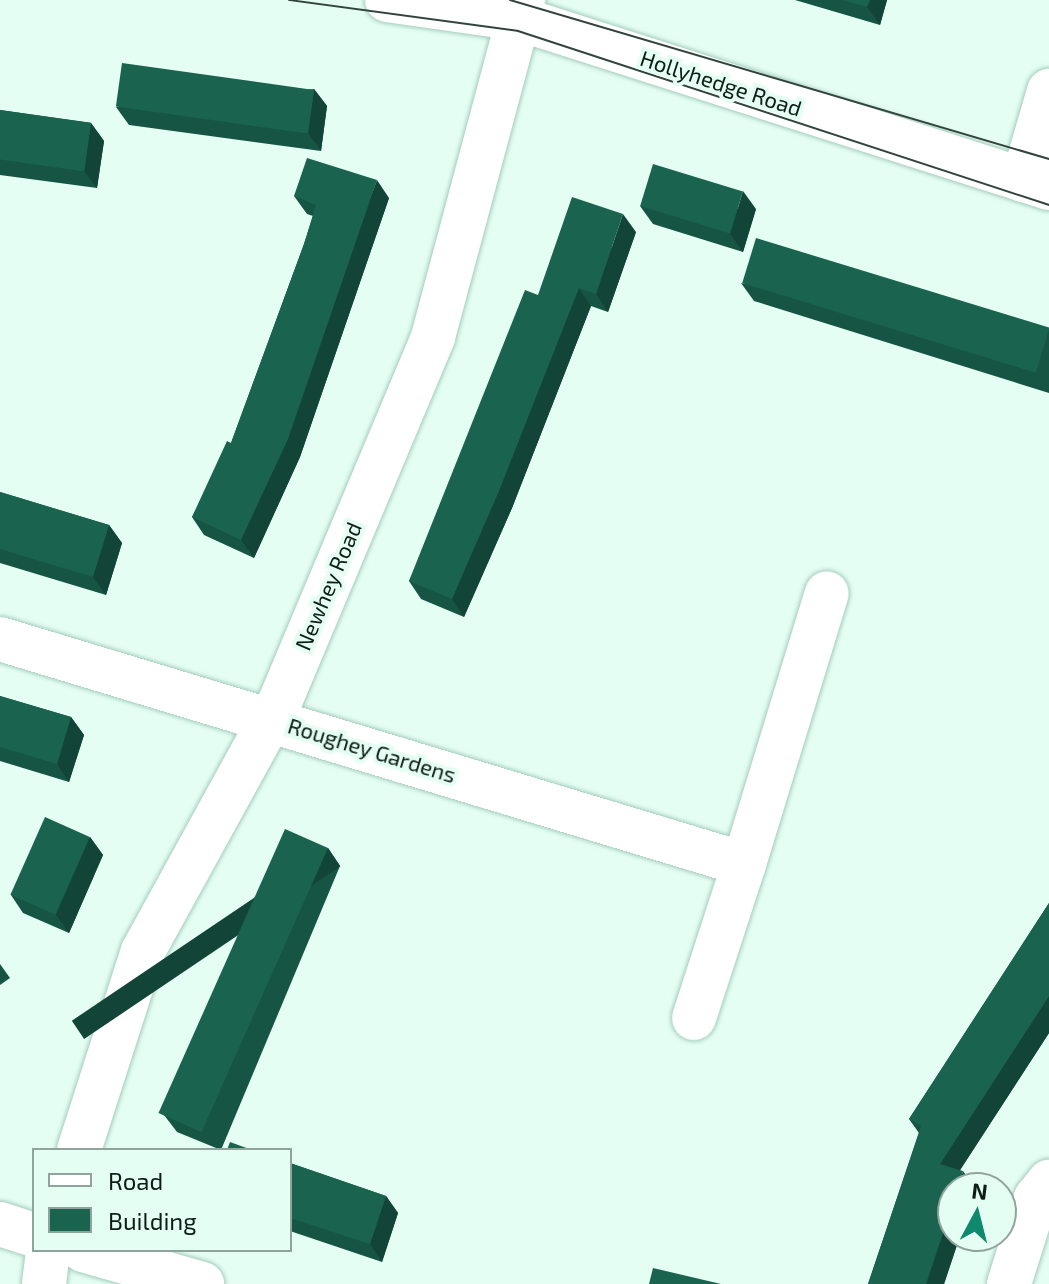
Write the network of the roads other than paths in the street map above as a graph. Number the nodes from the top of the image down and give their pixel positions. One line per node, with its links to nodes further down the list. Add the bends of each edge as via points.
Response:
1 (387, 0): 2 (street, Hollyhedge Road)
2 (522, 10): 4 (street, Hollyhedge Road); 7 (street, Newhey Road, via 433,337)
3 (1049, 91): 4 (street)
4 (1036, 184)
5 (827, 593): 8 (street)
6 (0, 639): 7 (street, Roughey Gardens)
7 (271, 718): 8 (street, Roughey Gardens); 10 (street, Newhey Road, via 143,951)
8 (744, 864): 9 (street)
9 (694, 1018)
10 (80, 1148)
11 (1049, 1182): 18 (street, via 1036,1198)
12 (0, 1224): 13 (street)
13 (32, 1234)
14 (48, 1252): 16 (street)
15 (90, 1252): 17 (street)
16 (44, 1284)
17 (202, 1284)
18 (1009, 1284)

